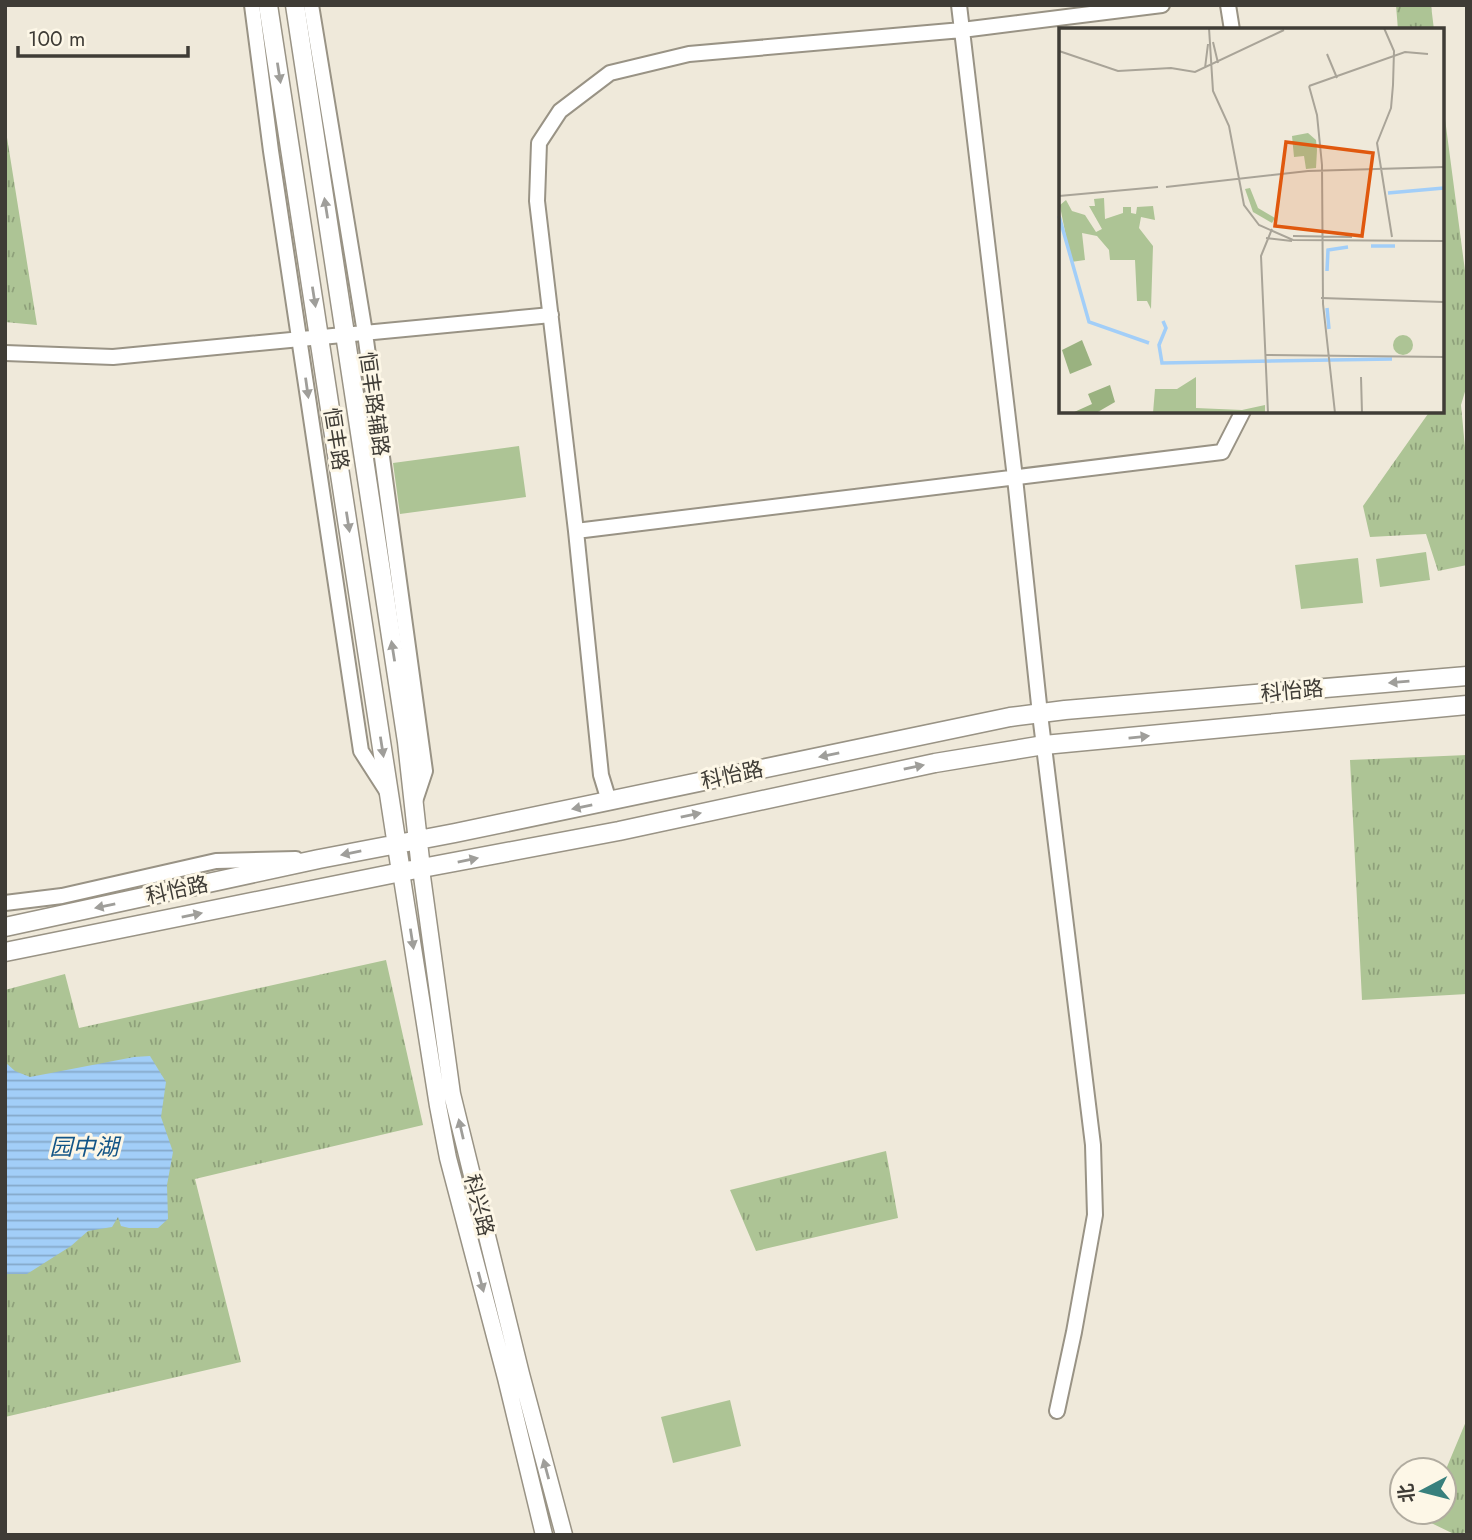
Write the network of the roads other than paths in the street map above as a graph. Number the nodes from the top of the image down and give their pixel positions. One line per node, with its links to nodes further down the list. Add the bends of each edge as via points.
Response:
1 (252, 5): 14 (street)
2 (268, 5): 13 (main road, 恒丰路, one-way to 13)
3 (295, 5): 12 (main road, 恒丰路, one-way to 3)
4 (311, 5): 11 (street, 恒丰路辅路)
5 (959, 5): 9 (street)
6 (1162, 5): 9 (street)
7 (1228, 5): 8 (street)
8 (1232, 28)
9 (962, 30): 10 (street, via 689,54 610,73 560,111 539,143 537,201); 17 (street)
10 (551, 315): 11 (street); 18 (street)
11 (365, 333): 12 (street); 25 (street, 恒丰路辅路, via 425,771)
12 (345, 335): 13 (street); 25 (main road, 恒丰路, one-way to 12)
13 (320, 337): 14 (street); 23 (main road, 恒丰路, one-way to 23)
14 (299, 339): 15 (street, via 113,357); 23 (street, one-way to 23, via 361,751)
15 (5, 353)
16 (1241, 413): 17 (street, via 1222,452)
17 (1015, 478): 18 (street); 21 (street)
18 (576, 531): 24 (street, via 601,775)
19 (1467, 676): 21 (main road, 科怡路, one-way to 21)
20 (1467, 705): 22 (main road, 科怡路, one-way to 20)
21 (1040, 714): 22 (street); 24 (main road, 科怡路, one-way to 24)
22 (1044, 745): 29 (main road, 科怡路, one-way to 22, via 935,763); 34 (street, via 1093,1145 1095,1215)
23 (389, 795): 27 (main road, 恒丰路)
24 (609, 801): 26 (main road, 科怡路, one-way to 26)
25 (414, 802): 26 (main road, 恒丰路)
26 (418, 840): 27 (main road, 科怡路); 29 (main road, 恒丰路)
27 (397, 844): 28 (main road, 科怡路, one-way to 28); 30 (main road, 恒丰路)
28 (319, 859): 31 (street, via 216,861 62,896); 32 (main road, 科怡路, one-way to 32)
29 (421, 869): 30 (main road, 科怡路); 36 (main road, 科兴路, one-way to 29, via 452,1094)
30 (401, 872): 33 (main road, 科怡路, one-way to 30); 35 (main road, 科兴路, one-way to 35, via 449,1158)
31 (5, 904)
32 (5, 927)
33 (5, 952)
34 (1056, 1411)
35 (544, 1535)
36 (564, 1535)

